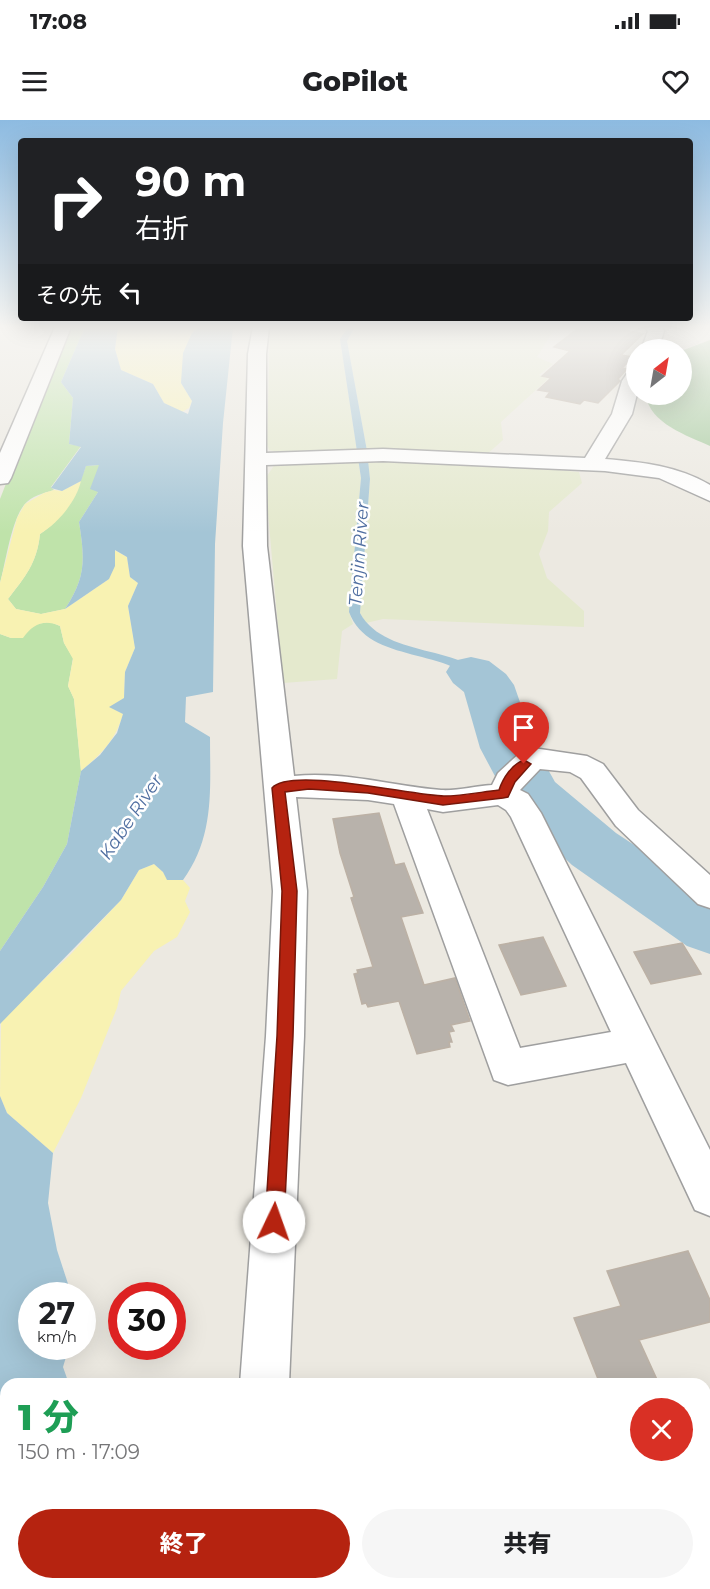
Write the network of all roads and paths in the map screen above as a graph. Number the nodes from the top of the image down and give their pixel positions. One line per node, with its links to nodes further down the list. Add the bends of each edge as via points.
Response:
1 (34, 396): 6 (street)
2 (256, 396): 4 (street)
3 (626, 399): 5 (street, via 622,414)
4 (255, 460): 5 (street, via 363,454); 9 (street, via 255,546)
5 (591, 465): 7 (street, via 662,472)
6 (0, 478)
7 (710, 494)
8 (503, 786): 10 (street, via 443,801); 11 (street, via 533,758 576,763 592,771 627,818); 12 (street, via 525,813)
9 (278, 788): 10 (street, via 309,785); 14 (street, via 290,891)
10 (406, 795): 12 (street, via 508,1068)
11 (710, 895)
12 (620, 1047): 13 (street)
13 (710, 1195)
14 (265, 1378)

